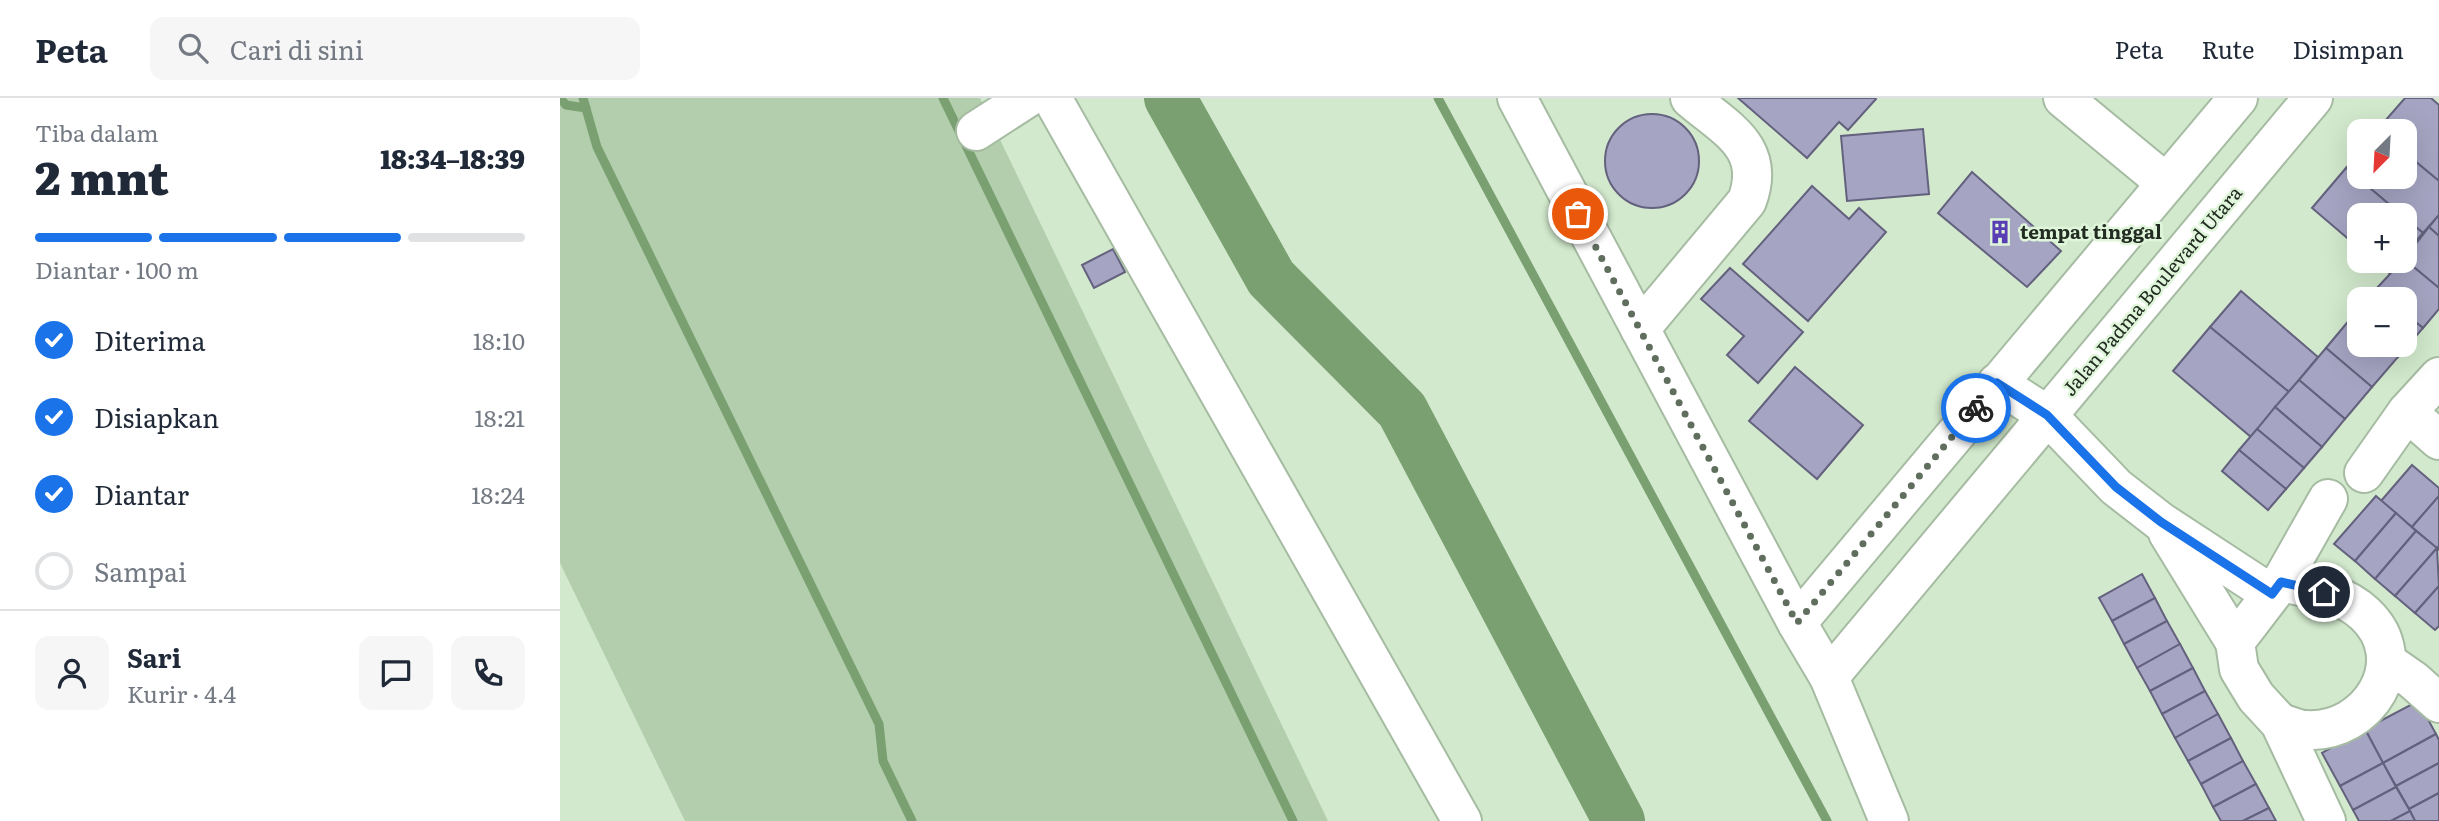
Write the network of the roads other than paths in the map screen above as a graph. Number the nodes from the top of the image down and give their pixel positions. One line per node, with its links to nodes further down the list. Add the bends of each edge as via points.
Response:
1 (1027, 98): 8 (street)
2 (1052, 98): 26 (street)
3 (1517, 98): 10 (street)
4 (1690, 98): 10 (street, via 1745,146 1755,172 1752,187 1747,201)
5 (2063, 98): 9 (street)
6 (2238, 98): 9 (street)
7 (2313, 98): 14 (street, Jalan Padma Boulevard Utara)
8 (976, 131)
9 (2166, 183): 12 (street)
10 (1640, 329): 20 (street)
11 (2439, 377): 13 (street)
12 (1997, 383): 14 (street); 20 (street)
13 (2407, 412): 15 (street); 16 (street)
14 (2047, 415): 18 (street, via 2116,487); 23 (street, Jalan Padma Boulevard Utara)
15 (2439, 440)
16 (2364, 473)
17 (2328, 499): 19 (street)
18 (2161, 522): 19 (street); 21 (street)
19 (2276, 588): 21 (street); 22 (street, via 2308,586 2365,614 2385,641)
20 (1797, 623): 23 (street)
21 (2235, 642): 25 (street, via 2239,669)
22 (2387, 662): 24 (street); 25 (street, via 2382,686 2362,711 2342,724 2306,730)
23 (1829, 677): 27 (street)
24 (2439, 703)
25 (2280, 723): 28 (street)
26 (1462, 821)
27 (1889, 821)
28 (2326, 821)

